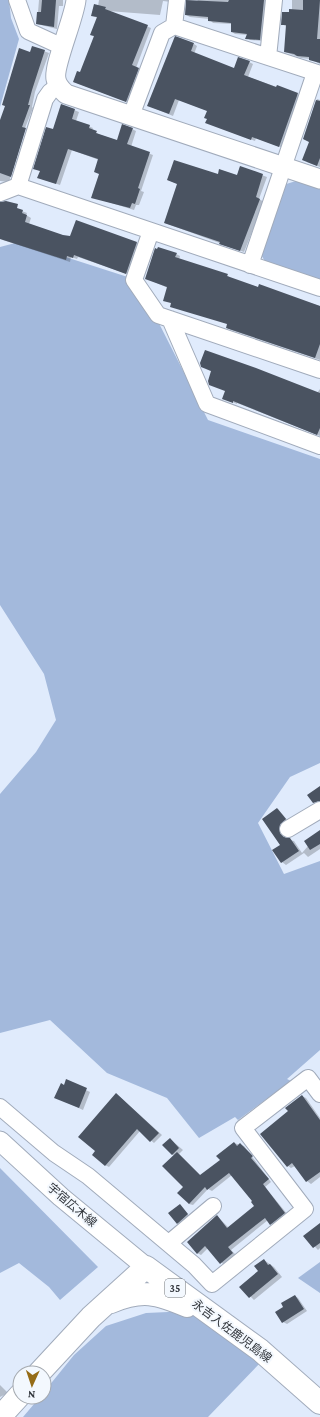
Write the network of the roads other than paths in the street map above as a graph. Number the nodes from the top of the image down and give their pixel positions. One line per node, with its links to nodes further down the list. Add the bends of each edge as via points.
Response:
1 (17, 0): 6 (street, via 28,31)
2 (76, 0): 6 (street)
3 (177, 0): 5 (street)
4 (274, 0): 7 (street)
5 (174, 26): 7 (street); 10 (street, via 162,33)
6 (64, 47): 9 (street, via 56,71)
7 (268, 57): 8 (street)
8 (317, 74): 11 (street)
9 (58, 86): 10 (street, via 66,94); 13 (street, via 45,99)
10 (131, 116): 11 (street)
11 (283, 166): 12 (street); 16 (street)
12 (320, 179)
13 (18, 186): 14 (street); 15 (street)
14 (0, 193)
15 (151, 231): 16 (street); 18 (street, via 134,280 158,315)
16 (250, 265): 17 (street)
17 (320, 288)
18 (170, 319): 19 (street); 20 (street, via 207,404)
19 (320, 370)
20 (320, 446)
21 (320, 810): 22 (street)
22 (288, 829)
23 (320, 1094): 27 (street, via 308,1078 244,1128 305,1209 212,1284 194,1264)
24 (0, 1107): 27 (street)
25 (0, 1141): 28 (street, 宇宿広木線, via 61,1197)
26 (213, 1206): 27 (street)
27 (169, 1243)
28 (146, 1267): 29 (main road); 30 (main road, 永吉入佐鹿児島線 / 35)
29 (103, 1305): 30 (main road, via 129,1295 156,1295); 31 (main road)
30 (216, 1318): 32 (main road, 永吉入佐鹿児島線 / 35, via 260,1350)
31 (47, 1365)
32 (320, 1403)
33 (12, 1404): 34 (main road)
34 (0, 1417)

